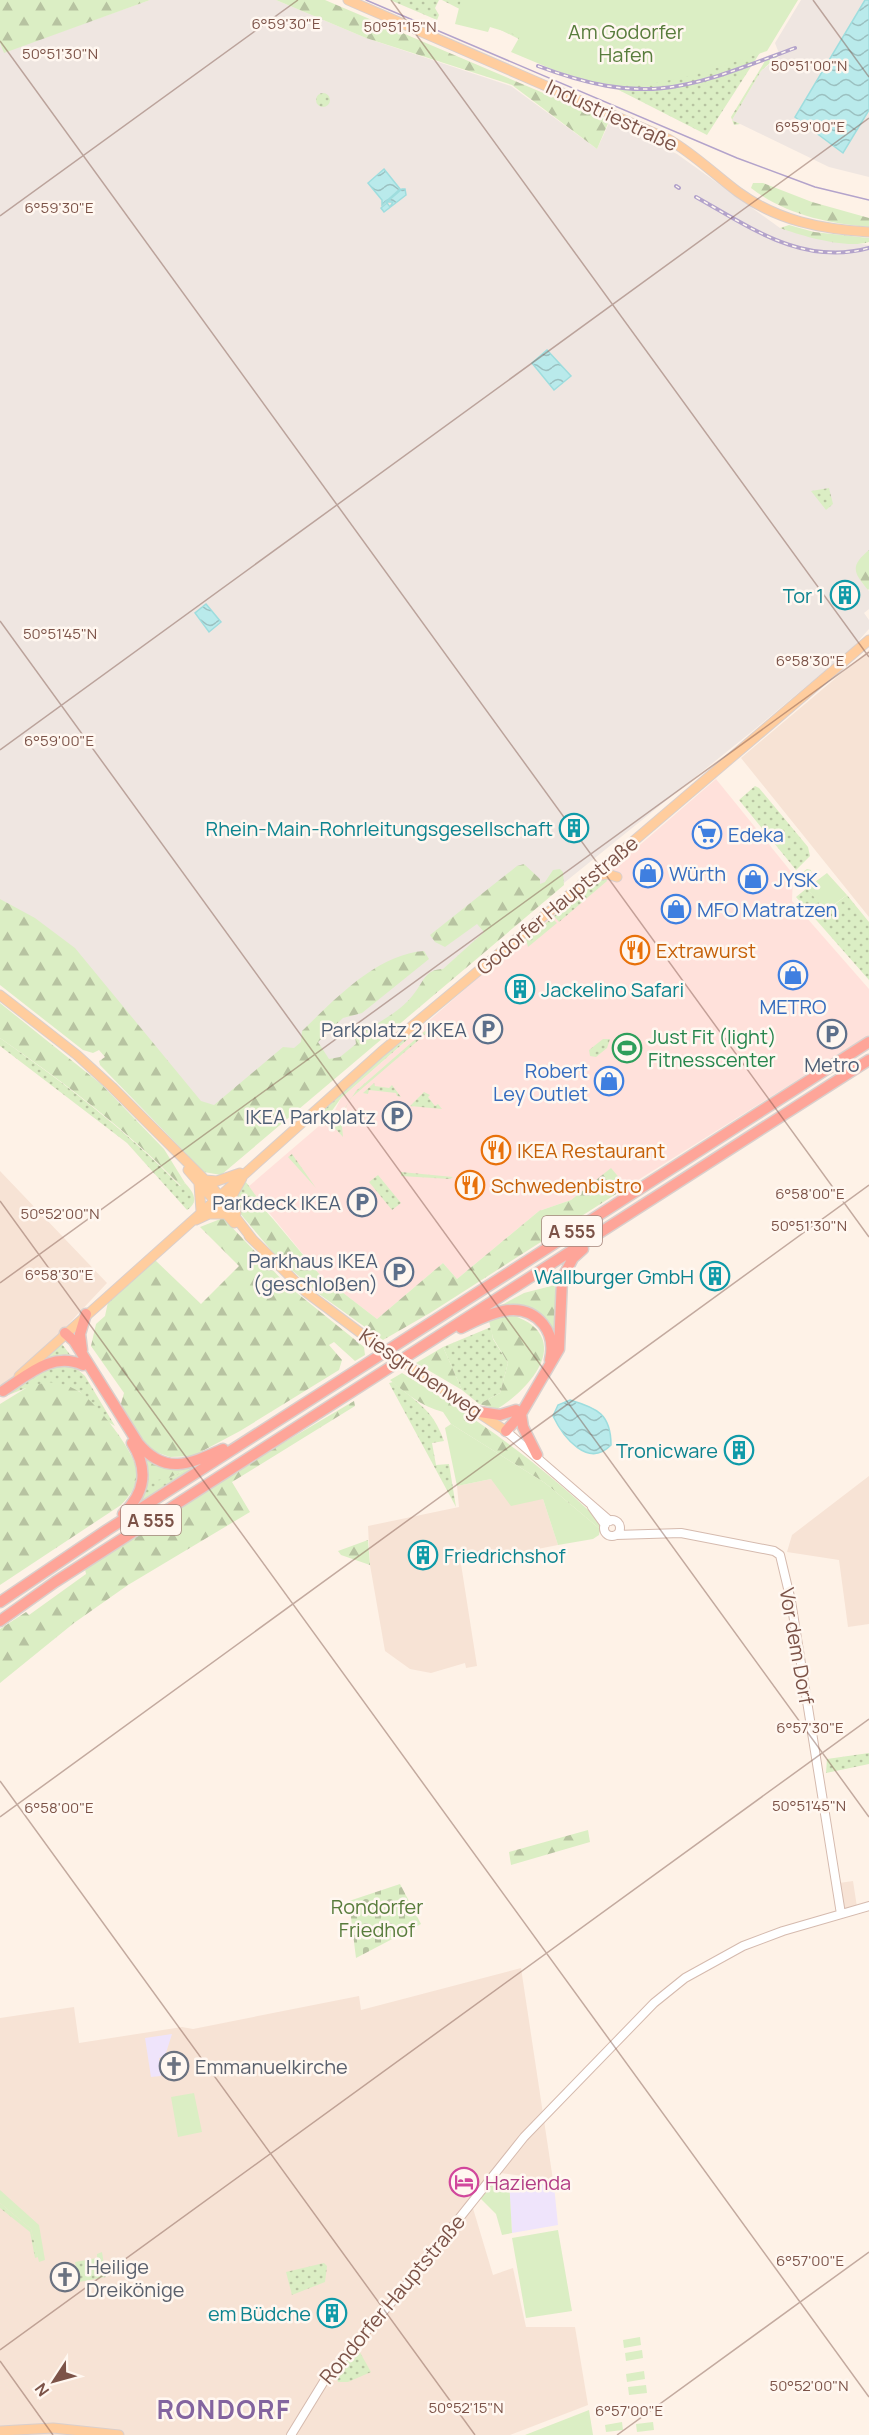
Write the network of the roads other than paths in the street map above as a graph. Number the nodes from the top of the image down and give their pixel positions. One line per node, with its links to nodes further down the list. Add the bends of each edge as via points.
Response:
1 (348, 0): 2 (main road, Industriestraße, via 660,135 685,148 737,191 773,213 817,227)
2 (869, 232)
3 (869, 640): 4 (main road, Godorfer Hauptstraße)
4 (593, 876): 5 (main road); 9 (main road, Godorfer Hauptstraße, via 418,1020)
5 (617, 877)
6 (0, 995): 10 (main road, Kiesgrubenweg, via 77,1055)
7 (869, 1042): 26 (highway, A 555)
8 (869, 1060): 16 (highway, A 555)
9 (246, 1172): 10 (main road); 11 (main road, Godorfer Hauptstraße); 14 (main road, Godorfer Hauptstraße, via 232,1196)
10 (202, 1182): 11 (main road, Kiesgrubenweg); 12 (main road)
11 (216, 1198): 12 (main road, Godorfer Hauptstraße); 13 (main road, Kiesgrubenweg); 14 (main road, Kiesgrubenweg)
12 (201, 1211): 15 (main road, Godorfer Hauptstraße)
13 (225, 1214): 15 (main road, via 209,1214); 17 (main road, Kiesgrubenweg)
14 (238, 1219): 17 (main road, Kiesgrubenweg)
15 (188, 1223): 18 (main road, Godorfer Hauptstraße)
16 (605, 1229): 20 (highway, A 555); 22 (highway, via 566,1268 560,1295 559,1350)
17 (253, 1240): 24 (main road, Kiesgrubenweg, bridge, via 306,1292)
18 (86, 1314): 19 (main road, Godorfer Hauptstraße); 21 (highway, via 80,1334)
19 (64, 1333): 21 (highway); 23 (main road, Godorfer Hauptstraße)
20 (415, 1351): 22 (highway, via 486,1316 508,1310 524,1311 536,1317 549,1333 552,1354); 33 (highway, A 555)
21 (83, 1361): 23 (highway, via 54,1360); 26 (highway, via 138,1443 165,1464 200,1460); 30 (highway, via 135,1448 144,1474 136,1500)
22 (545, 1376): 25 (highway)
23 (2, 1393)
24 (480, 1412): 25 (highway); 27 (main road, Kiesgrubenweg)
25 (519, 1412): 27 (highway); 28 (highway)
26 (269, 1426): 30 (highway, A 555)
27 (506, 1431): 28 (street, Kiesgrubenweg)
28 (537, 1455): 29 (street, Kiesgrubenweg)
29 (607, 1523): 31 (street, via 616,1521); 31 (street, via 607,1535)
30 (107, 1530): 32 (highway, A 555)
31 (618, 1532): 35 (street, Vor dem Dorf, via 633,1536 681,1533 780,1555 791,1601)
32 (0, 1602)
33 (0, 1621)
34 (869, 1906): 35 (street, Rondorfer Hauptstraße)
35 (841, 1914): 38 (street, Rondorfer Hauptstraße, via 754,1941 721,1956 654,2003 524,2137 326,2378)
36 (0, 2432): 37 (main road, via 53,2428)
37 (119, 2435)
38 (291, 2435)

